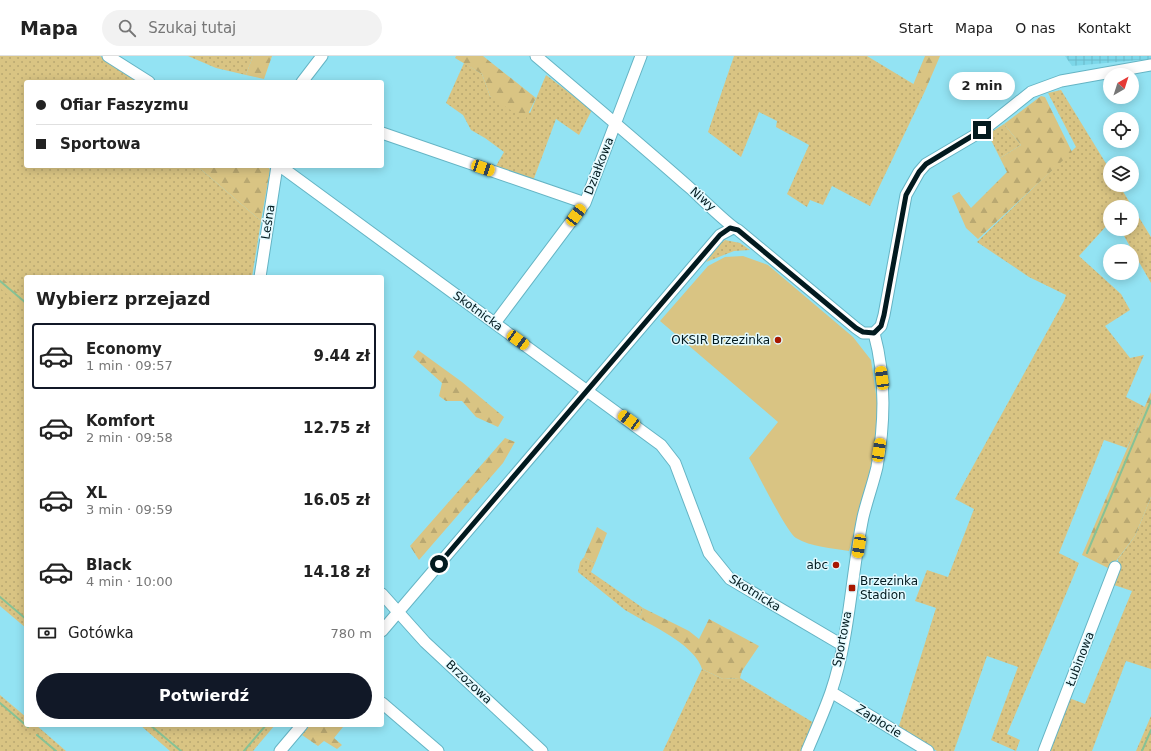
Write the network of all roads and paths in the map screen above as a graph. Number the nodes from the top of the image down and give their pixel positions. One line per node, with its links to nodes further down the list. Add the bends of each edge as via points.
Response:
1 (108, 56): 6 (street)
2 (322, 56): 7 (street)
3 (536, 56): 8 (street, Niwy)
4 (640, 56): 8 (street, Działkowa)
5 (1151, 65): 16 (street, via 1061,81 1031,92 982,130 926,164 906,195 884,315 881,326)
6 (146, 80)
7 (304, 80)
8 (615, 123): 12 (street, Działkowa); 13 (street, Niwy)
9 (384, 134): 12 (street)
10 (278, 168): 14 (street, Leśna)
11 (281, 168): 15 (street, Skotnicka)
12 (585, 203): 15 (street, Działkowa)
13 (733, 228): 16 (street, Niwy, via 856,328); 17 (street, via 720,235)
14 (260, 275)
15 (495, 323): 17 (street, Skotnicka)
16 (874, 333): 22 (street, Sportowa, via 884,393 882,432 863,517)
17 (587, 390): 20 (street); 22 (street, Skotnicka, via 661,445 675,463 709,553 730,579)
18 (1115, 567): 31 (street, Łubinowa)
19 (384, 596): 20 (street)
20 (398, 611): 21 (street); 28 (street, Brzozowa, via 426,642)
21 (384, 628)
22 (842, 645): 23 (street, Sportowa)
23 (831, 692): 29 (street, Sportowa); 30 (street, Zapłocie)
24 (384, 706): 27 (street)
25 (300, 727): 26 (street)
26 (280, 751)
27 (438, 751)
28 (542, 751)
29 (807, 751)
30 (928, 751)
31 (1044, 751)

